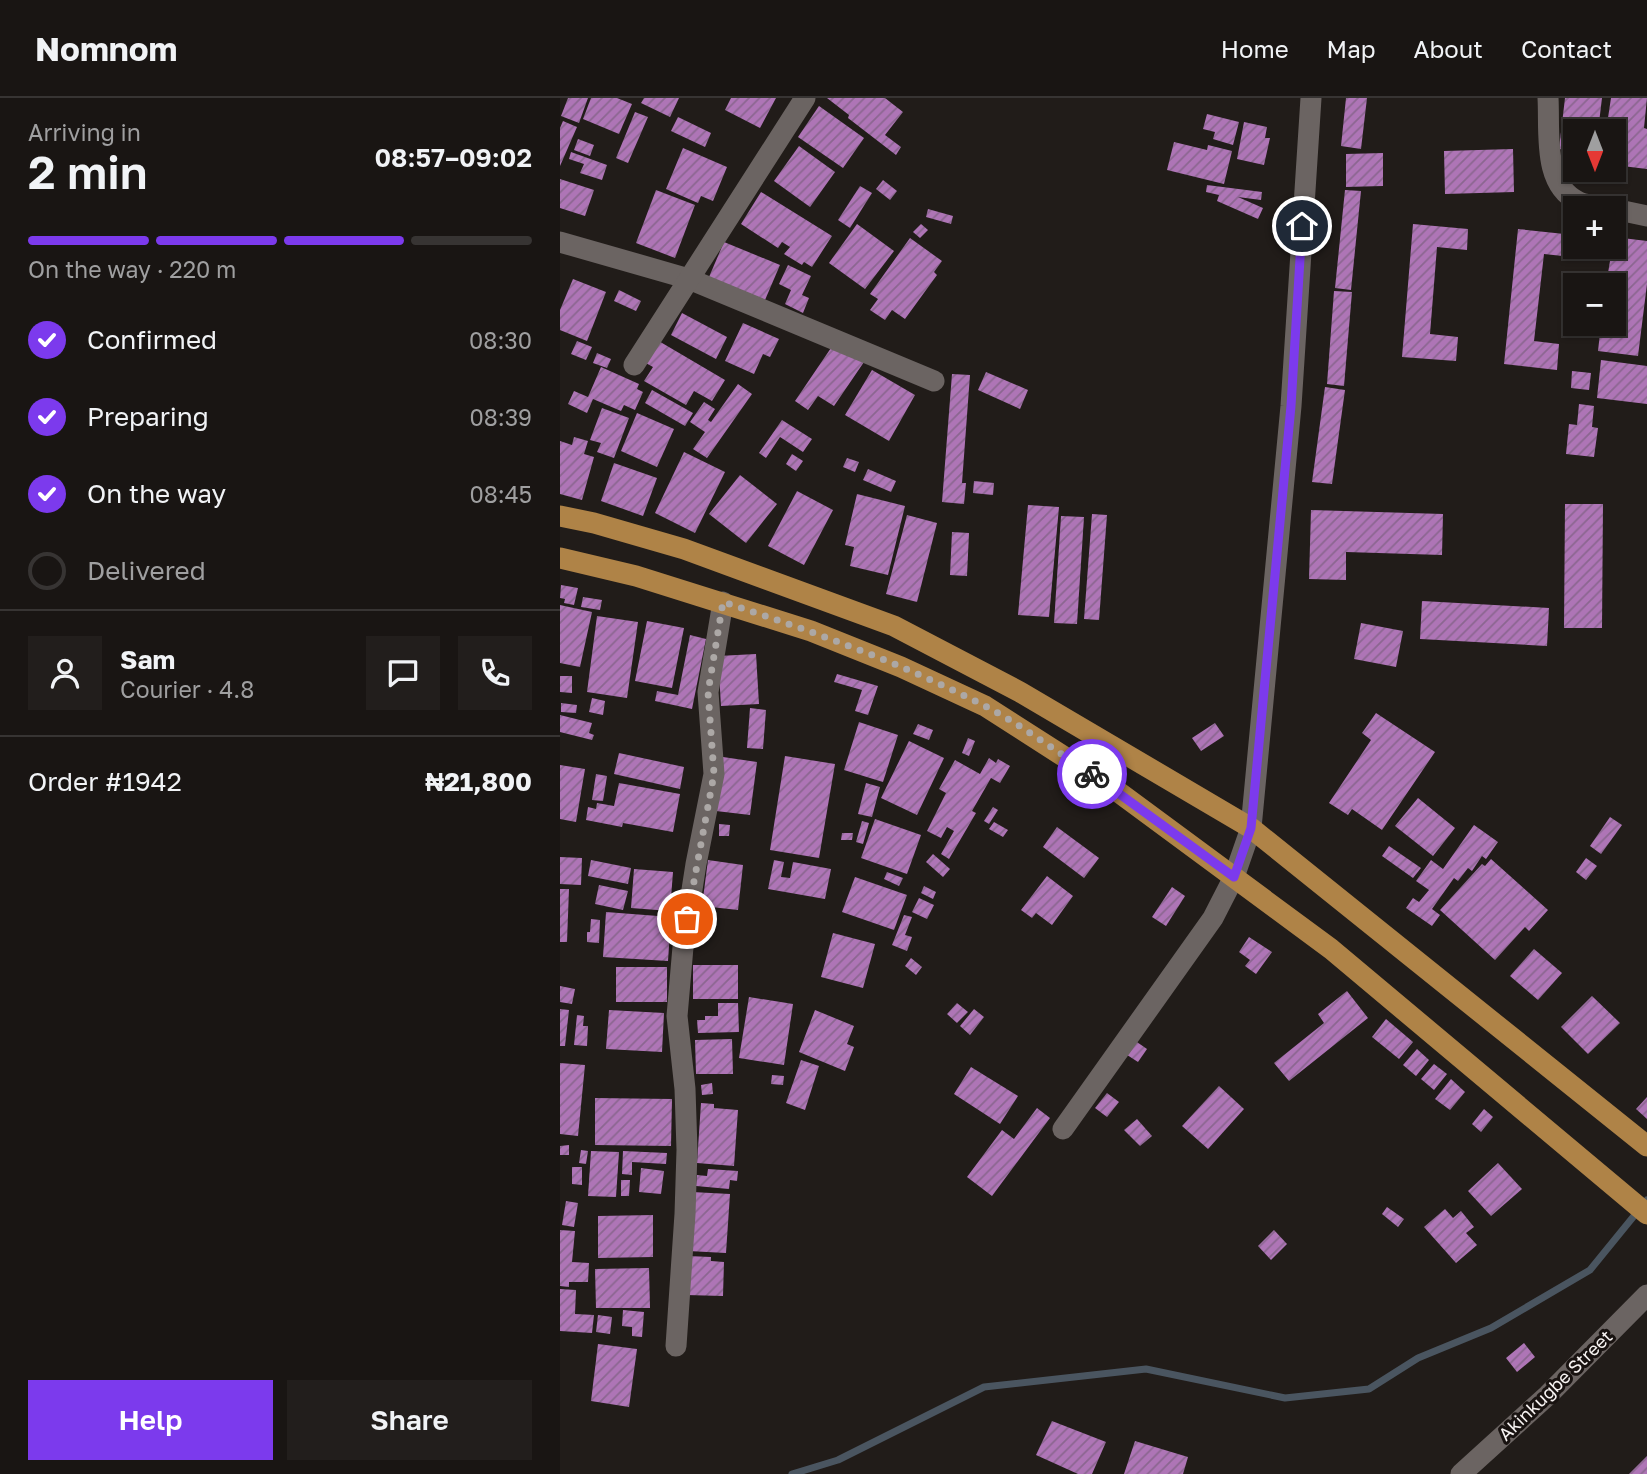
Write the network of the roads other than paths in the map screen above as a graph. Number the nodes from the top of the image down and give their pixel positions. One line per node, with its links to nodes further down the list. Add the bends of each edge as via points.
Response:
1 (805, 98): 8 (street)
2 (1311, 98): 14 (street, via 1291,406)
3 (1548, 98): 4 (street, via 1556,182)
4 (1572, 196)
5 (1626, 212): 6 (street)
6 (1647, 216)
7 (560, 242): 8 (street)
8 (689, 279): 9 (street); 10 (street)
9 (634, 365)
10 (934, 381)
11 (560, 516): 14 (main road, via 684,549 894,626 1020,692)
12 (560, 558): 13 (main road)
13 (723, 602): 15 (main road, via 811,631 985,706 1114,788); 20 (street, via 708,692 714,774 683,947 677,1016 687,1150)
14 (1251, 828): 15 (street); 17 (main road)
15 (1234, 877): 16 (street, via 1213,918); 18 (main road, via 1331,949)
16 (1063, 1129)
17 (1647, 1146)
18 (1647, 1214)
19 (1647, 1295): 21 (street, Akinkugbe Street)
20 (676, 1346)
21 (1461, 1474)

